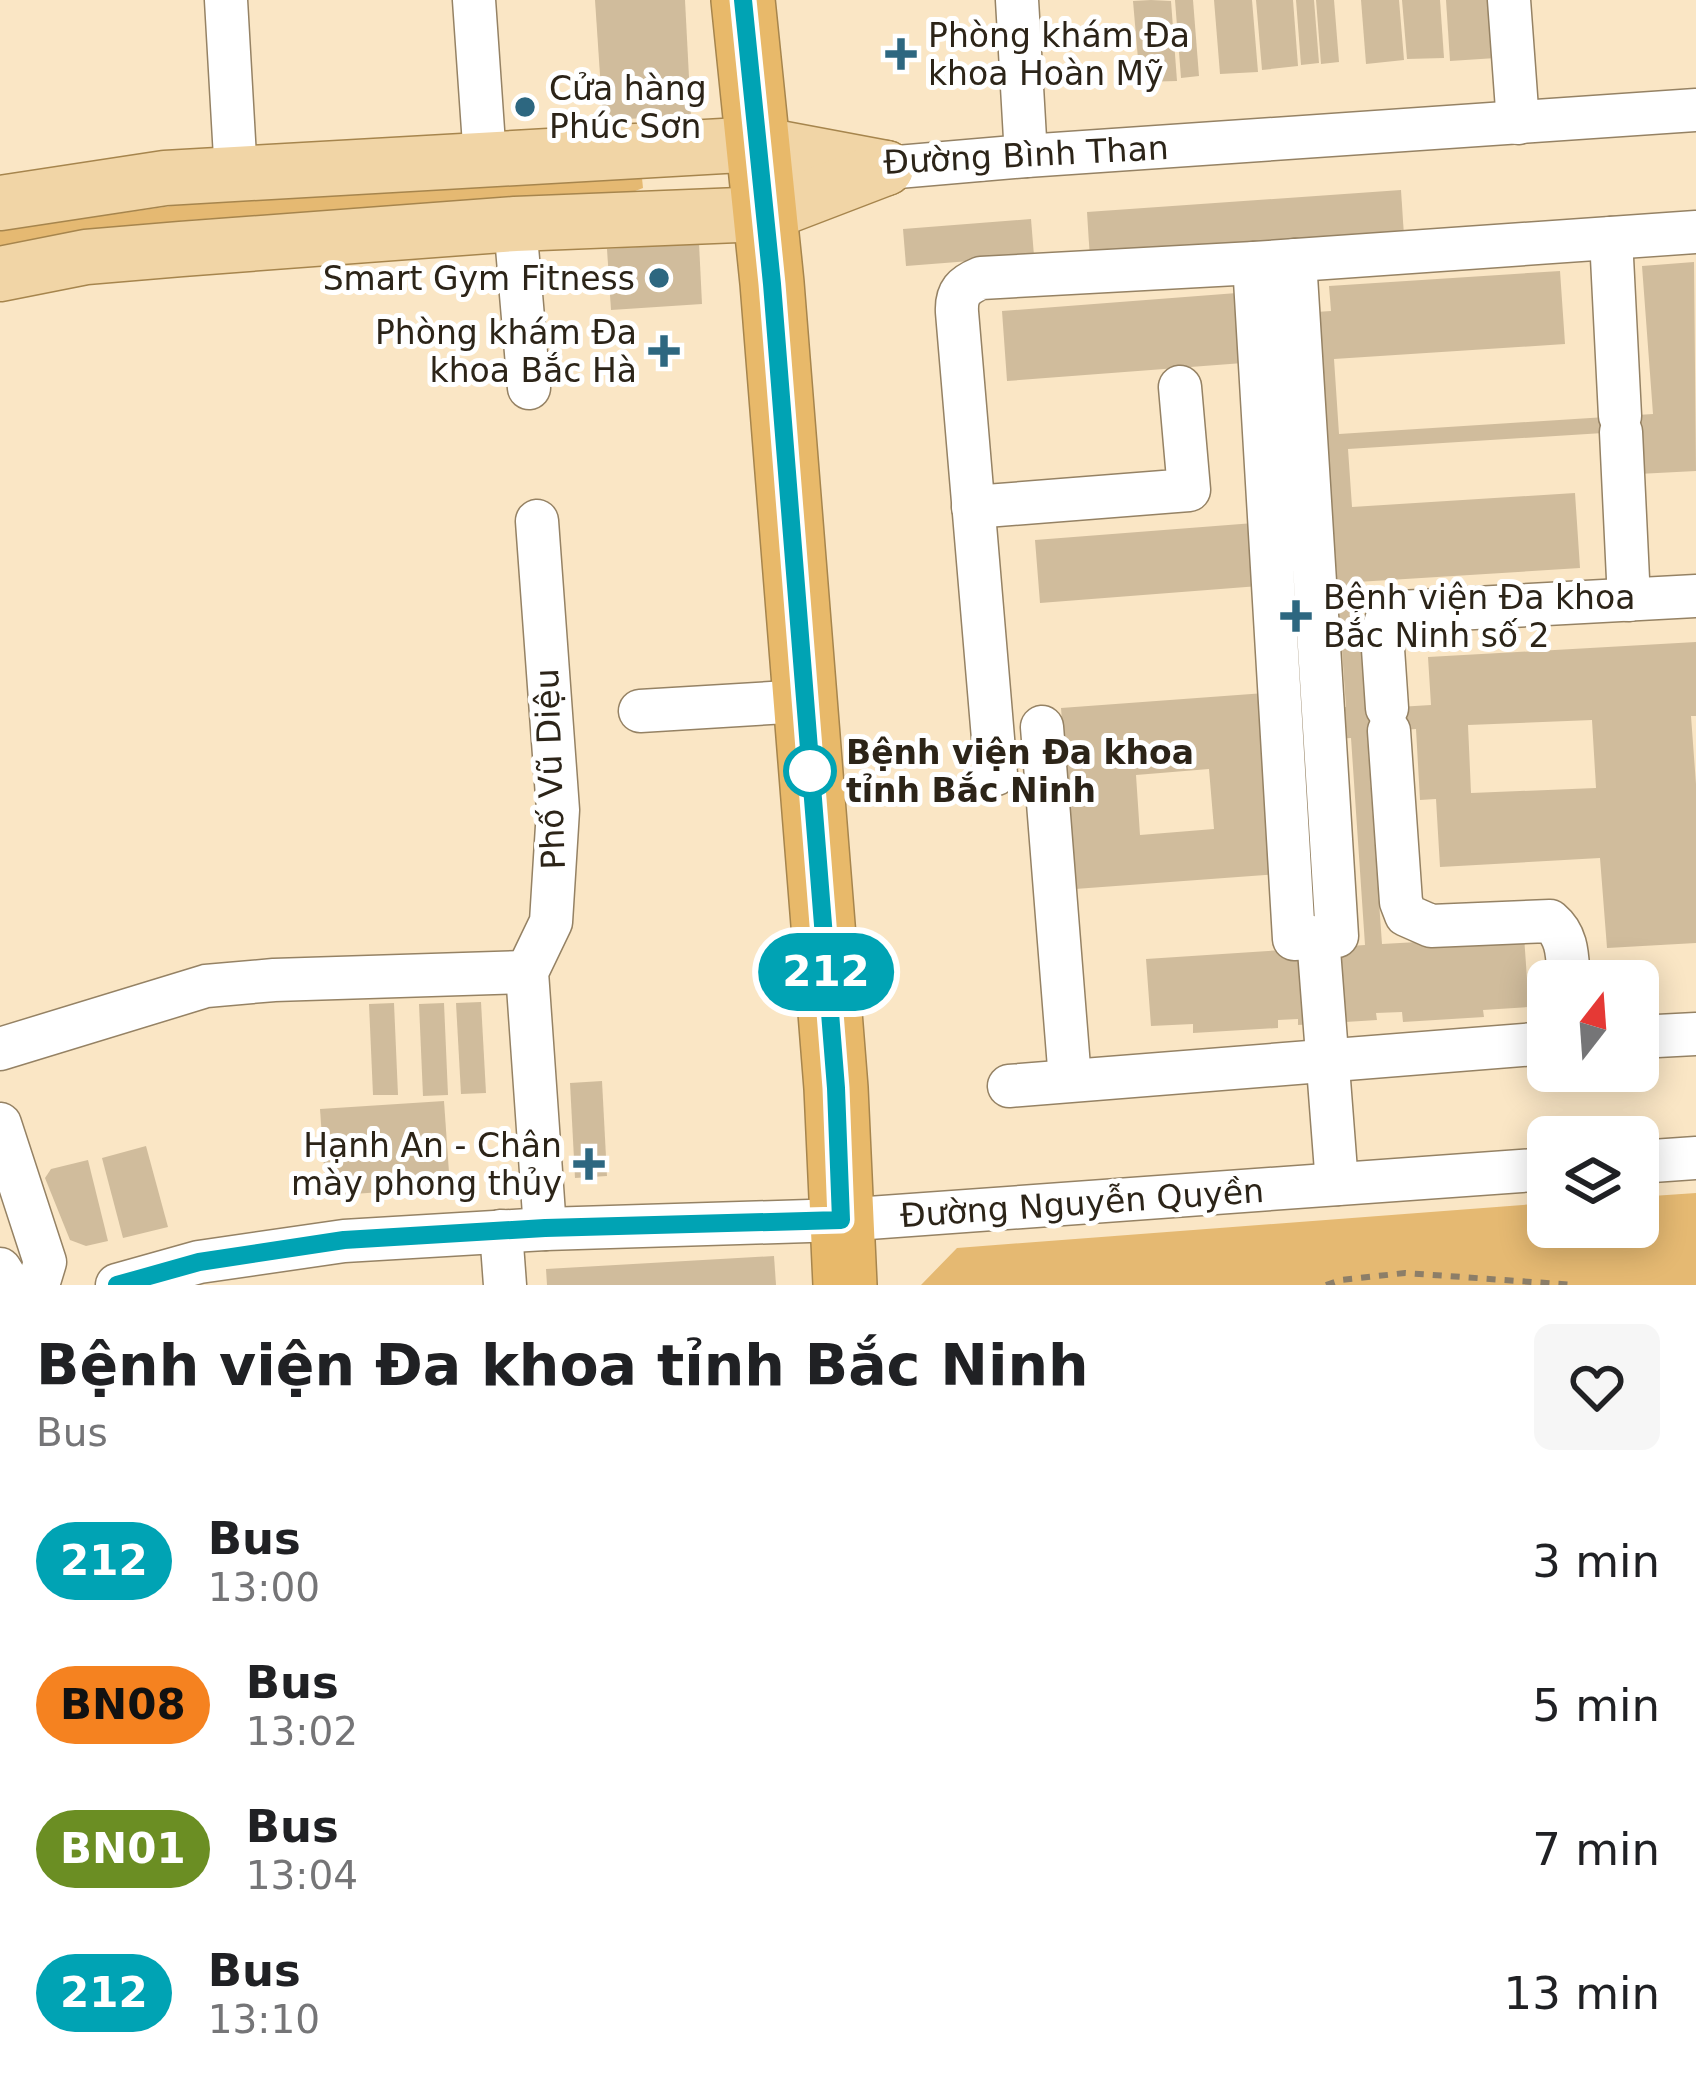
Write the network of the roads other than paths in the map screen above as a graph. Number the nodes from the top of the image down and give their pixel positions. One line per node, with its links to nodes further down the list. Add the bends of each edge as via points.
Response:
1 (226, 0): 12 (street)
2 (474, 0): 10 (street)
3 (743, 0): 8 (highway)
4 (1017, 0): 9 (street)
5 (1509, 0): 7 (street)
6 (1696, 110): 7 (street, Đường Bình Than)
7 (1518, 123): 9 (street, Đường Bình Than)
8 (758, 144): 10 (main road, Đường Bình Than); 11 (main road, Đường Bình Than); 14 (highway)
9 (1026, 155): 11 (street, Đường Bình Than)
10 (485, 159): 12 (main road, Đường Bình Than)
11 (886, 168): 14 (main road)
12 (236, 175): 13 (main road, Đường Bình Than)
13 (0, 203)
14 (766, 214): 15 (main road); 26 (highway)
15 (515, 224): 19 (main road, via 86,257); 21 (street)
16 (1696, 232): 17 (street)
17 (1611, 238): 18 (street); 25 (street)
18 (1274, 261): 22 (street, via 981,278 960,290); 36 (street, via 1337,936 1318,937)
19 (0, 274)
20 (1180, 387): 22 (street, via 1189,490)
21 (529, 388)
22 (973, 507): 29 (street)
23 (537, 520): 31 (street, Phố Vũ Diệu, via 557,810 551,922)
24 (1696, 596): 25 (street)
25 (1629, 599): 30 (street, via 1400,612 1382,634 1406,915 1431,926 1550,922)
26 (804, 701): 27 (street); 44 (highway)
27 (640, 711)
28 (1042, 727): 37 (street)
29 (996, 775)
30 (1567, 960)
31 (527, 972): 35 (street, via 206,986); 45 (street, Phố Vũ Diệu)
32 (1696, 1034): 33 (street)
33 (1659, 1036)
34 (1527, 1044): 36 (street)
35 (0, 1049)
36 (1328, 1060): 37 (street); 43 (street)
37 (1070, 1080): 38 (street)
38 (1010, 1085)
39 (0, 1124): 49 (street, via 45,1262)
40 (1696, 1158): 41 (street)
41 (1659, 1161)
42 (1527, 1170): 43 (street, Đường Nguyễn Quyền)
43 (1337, 1184): 44 (street, Đường Nguyễn Quyền)
44 (841, 1220): 45 (street, Đường Nguyễn Quyền); 52 (highway)
45 (545, 1228): 46 (street, Đường Nguyễn Quyền)
46 (501, 1231): 50 (street, Đường Nguyễn Quyền, via 344,1240 199,1262); 51 (street)
47 (0, 1269): 48 (street)
48 (10, 1285)
49 (38, 1285)
50 (117, 1285)
51 (505, 1285)
52 (845, 1285)

